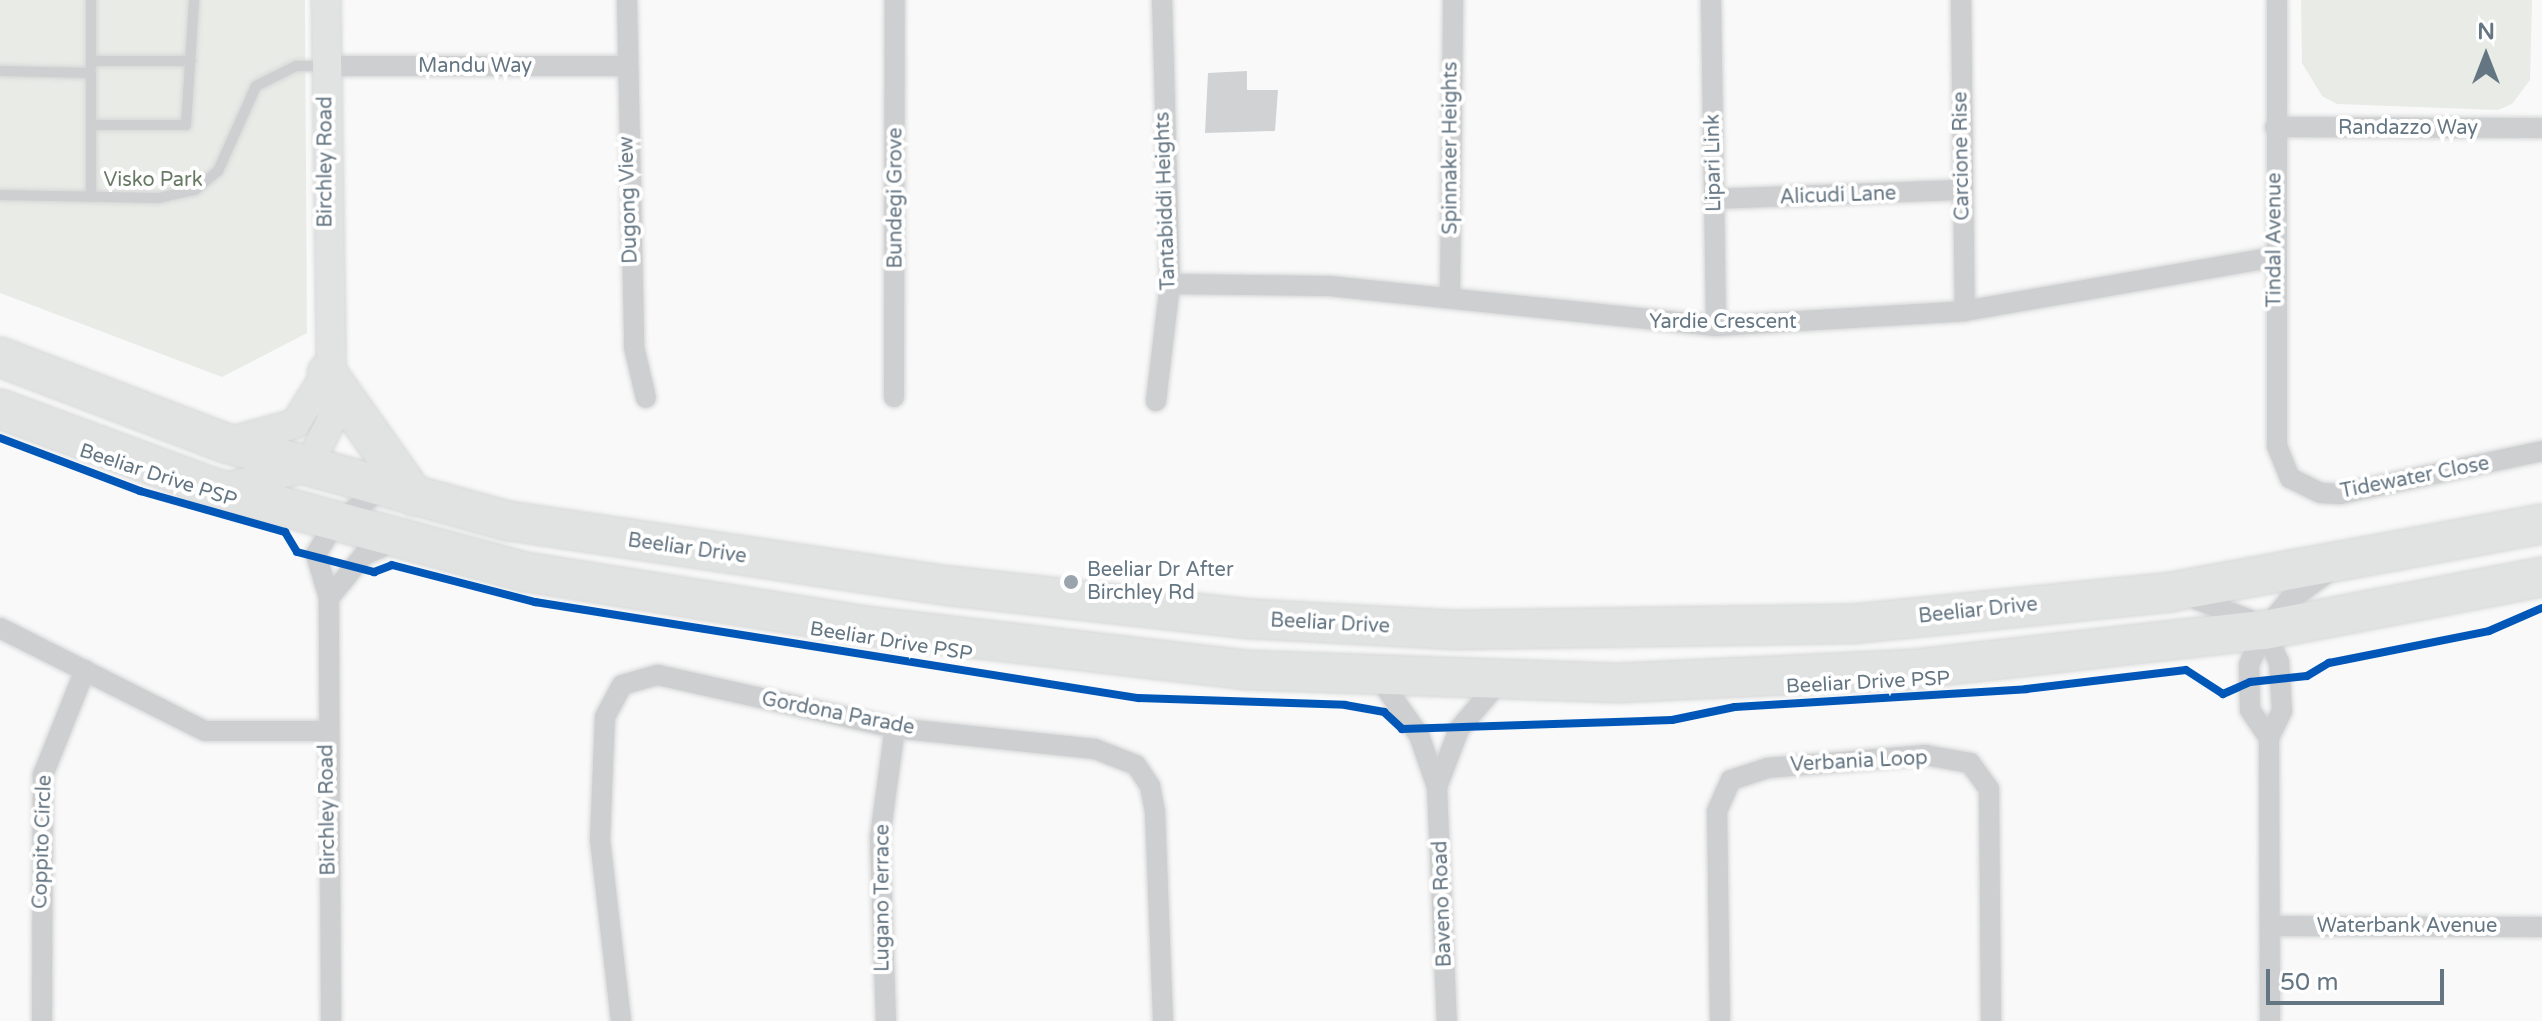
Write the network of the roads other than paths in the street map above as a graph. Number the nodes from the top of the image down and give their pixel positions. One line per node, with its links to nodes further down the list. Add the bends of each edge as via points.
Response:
1 (91, 0): 14 (lane)
2 (194, 0): 11 (lane)
3 (326, 0): 12 (street, Birchley Road)
4 (627, 0): 13 (street, Dugong View)
5 (895, 0): 31 (street, Bundegi Grove)
6 (1162, 0): 24 (street, Tantabiddi Heights)
7 (1453, 0): 25 (street, Spinnaker Heights)
8 (1711, 0): 22 (street, Lipari Link)
9 (1961, 0): 19 (street, Carcione Rise)
10 (2277, 0): 17 (street, Tindal Avenue)
11 (191, 61): 14 (lane); 16 (lane, via 186,125)
12 (325, 66): 13 (street, Mandu Way); 21 (lane, via 296,66 256,86 208,184 178,196); 29 (street, Birchley Road)
13 (626, 66): 32 (street, Dugong View, via 634,347)
14 (91, 67): 15 (lane); 16 (lane)
15 (0, 71)
16 (91, 125): 21 (lane)
17 (2275, 127): 18 (street, Randazzo Way); 23 (street, Tindal Avenue)
18 (2542, 128)
19 (1962, 190): 22 (street, Alicudi Lane); 26 (street, Carcione Rise)
20 (0, 195): 21 (lane)
21 (91, 197)
22 (1715, 199): 27 (street, Lipari Link)
23 (2274, 257): 26 (street, Yardie Crescent); 39 (street, Tindal Avenue, via 2277,446)
24 (1170, 284): 25 (street, Yardie Crescent); 33 (street, Tantabiddi Heights)
25 (1450, 296): 27 (street, Yardie Crescent)
26 (1965, 311): 27 (street, Yardie Crescent)
27 (1716, 326)
28 (0, 357): 35 (highway, Beeliar Drive)
29 (327, 373): 35 (street, via 295,424); 38 (street, Birchley Road, via 332,419); 41 (highway)
30 (0, 391): 36 (highway, via 80,429)
31 (894, 397)
32 (646, 398)
33 (1156, 401)
34 (0, 409): 36 (highway)
35 (225, 443): 38 (highway, Beeliar Drive)
36 (101, 450): 40 (highway)
37 (2542, 451): 39 (street, Tidewater Close, via 2340,494 2321,493)
38 (308, 467): 40 (street, via 256,484); 41 (highway, Beeliar Drive)
39 (2290, 478)
40 (214, 488): 43 (highway)
41 (398, 492): 42 (highway, Beeliar Drive); 43 (street, Birchley Road)
42 (509, 521): 48 (highway, Beeliar Drive, via 1070,601 1456,630 1807,626); 50 (highway, via 546,545 740,582 748,589)
43 (335, 523): 45 (highway); 49 (street, Birchley Road, via 316,554)
44 (2542, 524): 46 (highway, Beeliar Drive)
45 (396, 541): 49 (street, via 358,560); 50 (highway, via 542,575)
46 (2344, 564): 48 (highway, Beeliar Drive); 52 (street, via 2288,601)
47 (2542, 577): 52 (highway)
48 (2171, 592): 52 (street, via 2232,609)
49 (329, 598): 57 (street, Birchley Road)
50 (744, 607): 54 (highway, via 1112,657)
51 (0, 628): 53 (street)
52 (2264, 630): 55 (highway, via 1914,669 1742,680); 58 (street, via 2279,662 2282,711); 58 (street, via 2249,665 2250,710)
53 (85, 670): 57 (street, via 205,731); 62 (street, Coppito Circle, via 43,775)
54 (1378, 677): 55 (highway); 59 (street, Baveno Road, via 1419,735)
55 (1499, 682): 59 (street, Baveno Road, via 1459,729)
56 (895, 728): 64 (street, Gordona Parade, via 658,675 638,676 611,698 600,840); 65 (street, Lugano Terrace, via 880,837); 66 (street, Gordona Parade, via 1095,749 1122,756 1145,775 1155,811)
57 (327, 731): 63 (street, Birchley Road)
58 (2269, 738): 60 (street)
59 (1437, 787): 67 (street, Baveno Road)
60 (2271, 926): 61 (street, Waterbank Avenue); 70 (street)
61 (2542, 927)
62 (42, 1021)
63 (331, 1021)
64 (621, 1021)
65 (886, 1021)
66 (1163, 1021)
67 (1447, 1021)
68 (1720, 1021): 69 (street, Verbania Loop, via 1717,811 1731,780 1767,768 1925,755 1970,763 1989,789)
69 (1991, 1021)
70 (2270, 1021)

